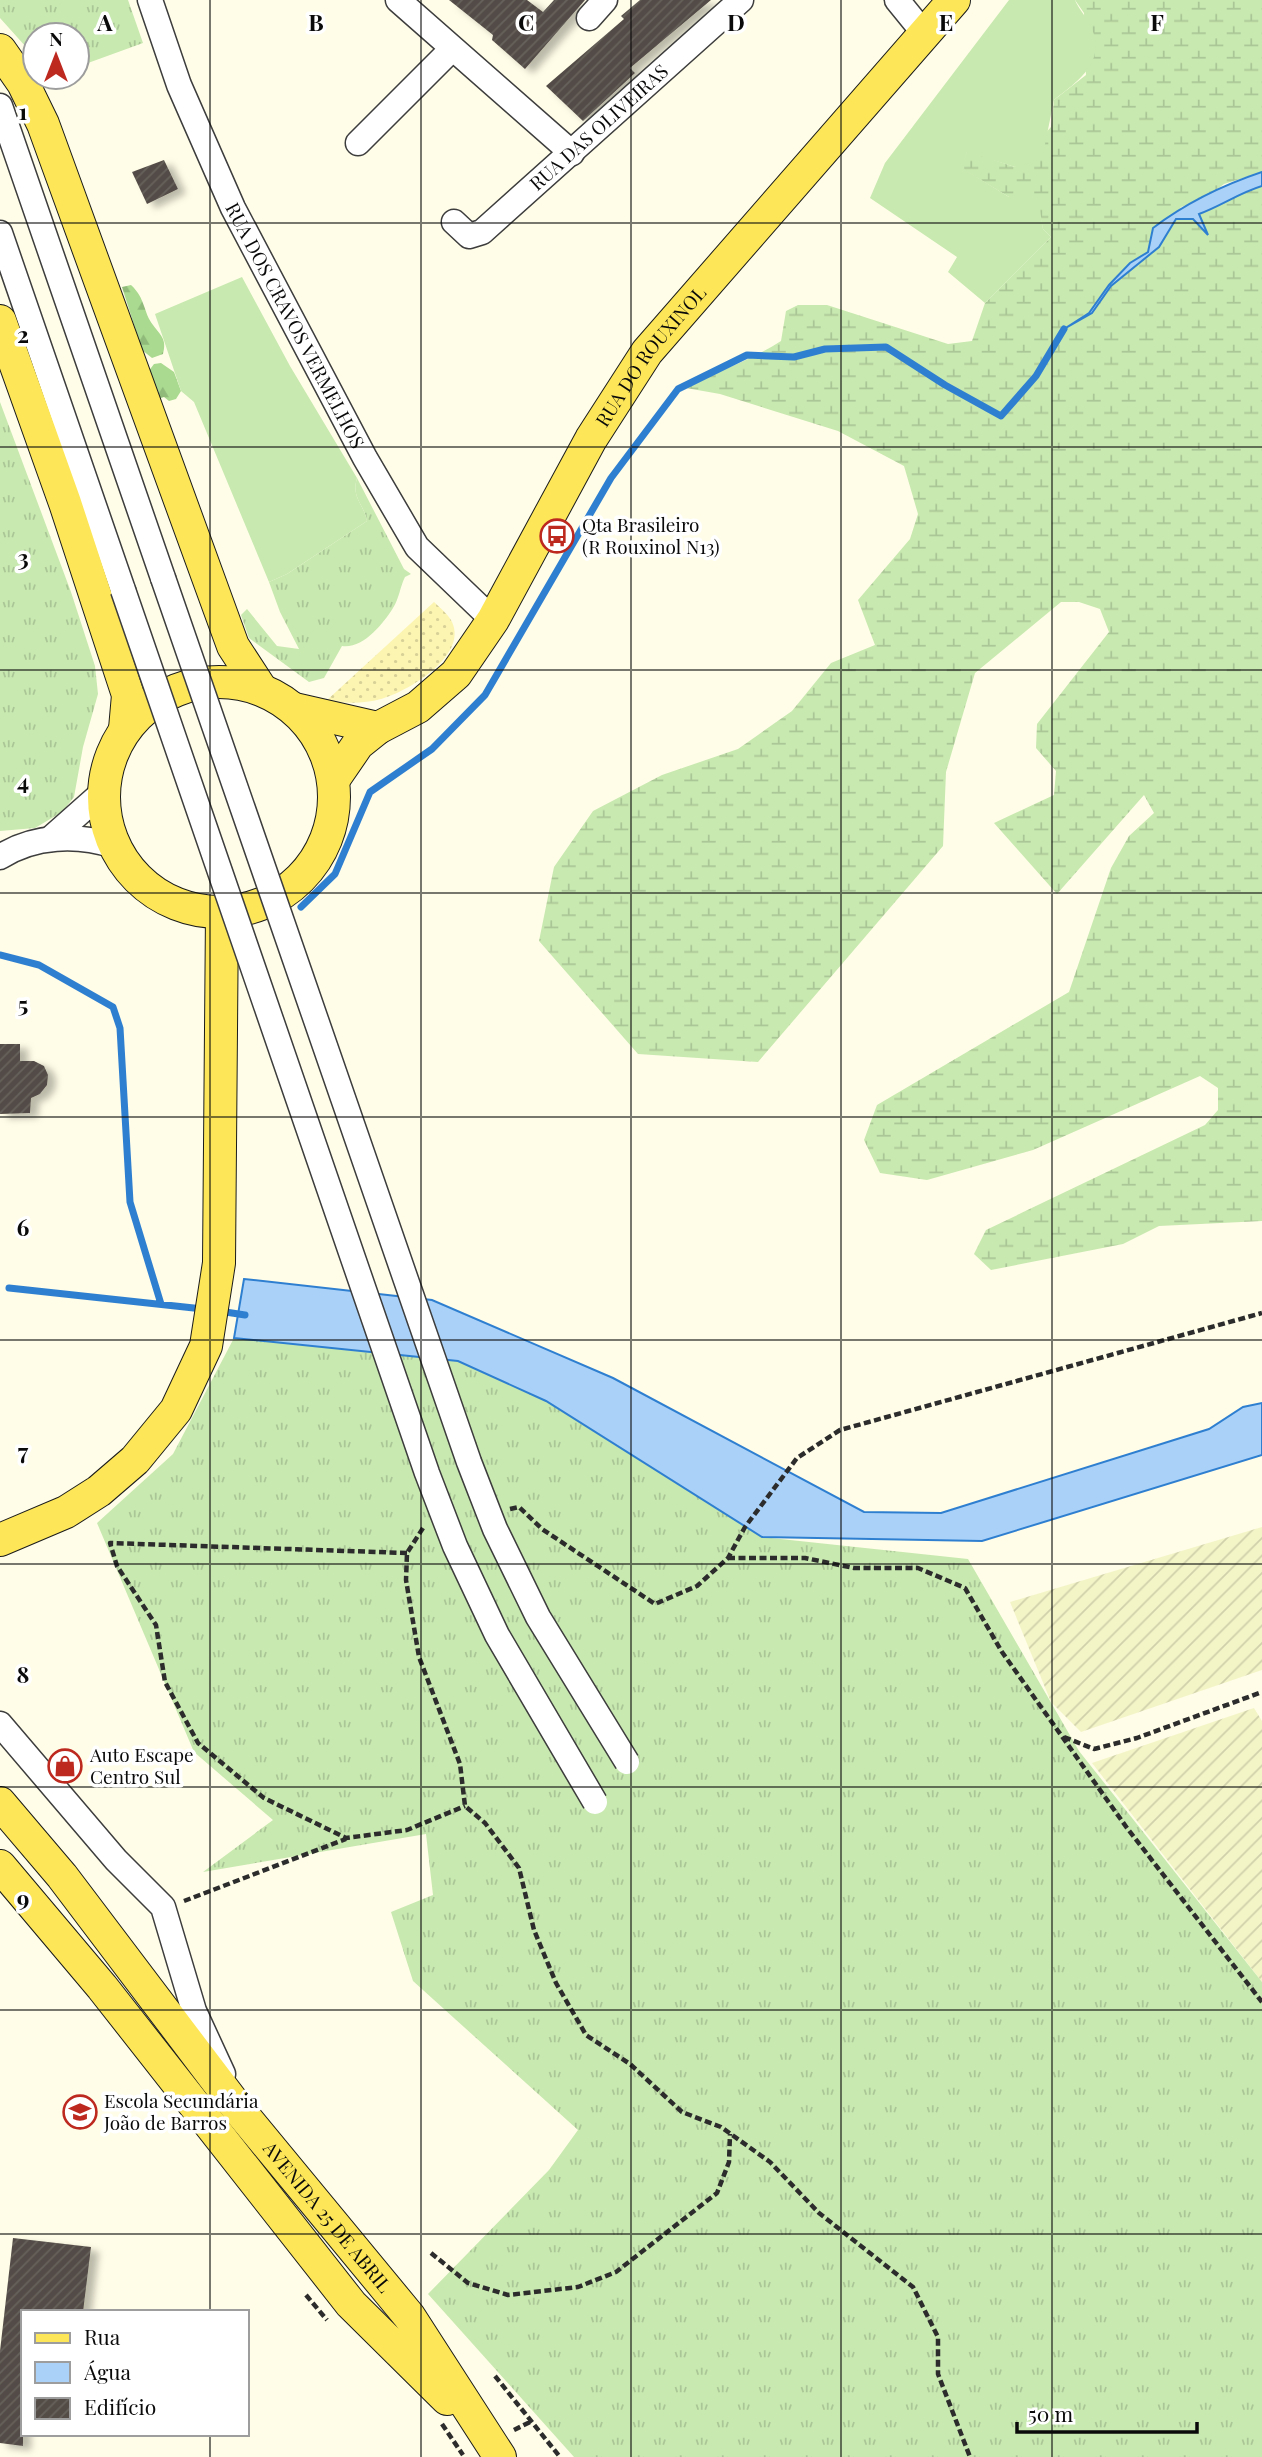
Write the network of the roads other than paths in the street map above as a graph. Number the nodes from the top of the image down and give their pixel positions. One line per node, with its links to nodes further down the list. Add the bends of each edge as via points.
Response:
1 (150, 0): 15 (street, RUA DOS CRAVOS VERMELHOS, via 179,85 233,208 365,458 416,547)
2 (398, 0): 7 (street)
3 (741, 0): 11 (street, RUA DAS OLIVEIRAS)
4 (897, 0): 6 (street)
5 (954, 0): 6 (main road, RUA DO ROUXINOL)
6 (923, 32): 15 (main road, RUA DO ROUXINOL, via 647,352 591,439)
7 (452, 48): 10 (street); 11 (street)
8 (0, 50): 16 (main road, via 43,124 233,646)
9 (0, 106): 28 (street, bridge, via 473,1474 538,1617)
10 (358, 143)
11 (572, 153): 12 (street, RUA DAS OLIVEIRAS, via 482,232 469,236)
12 (454, 222)
13 (0, 233): 29 (street, bridge, via 436,1497 497,1635)
14 (0, 321): 19 (main road, via 128,695)
15 (493, 620): 18 (main road, RUA DO ROUXINOL, via 457,674 418,707)
16 (261, 688): 17 (main road); 19 (main road, via 224,681 186,685 152,702)
17 (295, 709): 18 (main road); 20 (main road, via 321,740)
18 (378, 728): 20 (main road, RUA DO ROUXINOL, via 358,744)
19 (125, 729): 21 (main road, via 109,759)
20 (334, 779): 25 (main road, via 334,818 320,855 295,885 261,905)
21 (103, 792): 22 (street); 23 (main road, via 105,820)
22 (50, 839): 23 (street, via 91,839); 24 (street)
23 (114, 846): 25 (main road, via 133,874 159,895 189,909)
24 (0, 857)
25 (222, 913): 26 (main road, via 219,1263 208,1341 180,1403 135,1460 66,1513)
26 (0, 1540)
27 (0, 1724): 32 (street, via 116,1860 163,1907 194,2011)
28 (626, 1762)
29 (595, 1802)
30 (0, 1803): 32 (main road, AVENIDA 25 DE ABRIL, via 62,1876)
31 (0, 1866): 33 (main road, AVENIDA 25 DE ABRIL, via 102,1987 351,2304)
32 (239, 2110): 33 (main road, AVENIDA 25 DE ABRIL, via 409,2316)
33 (494, 2452)

